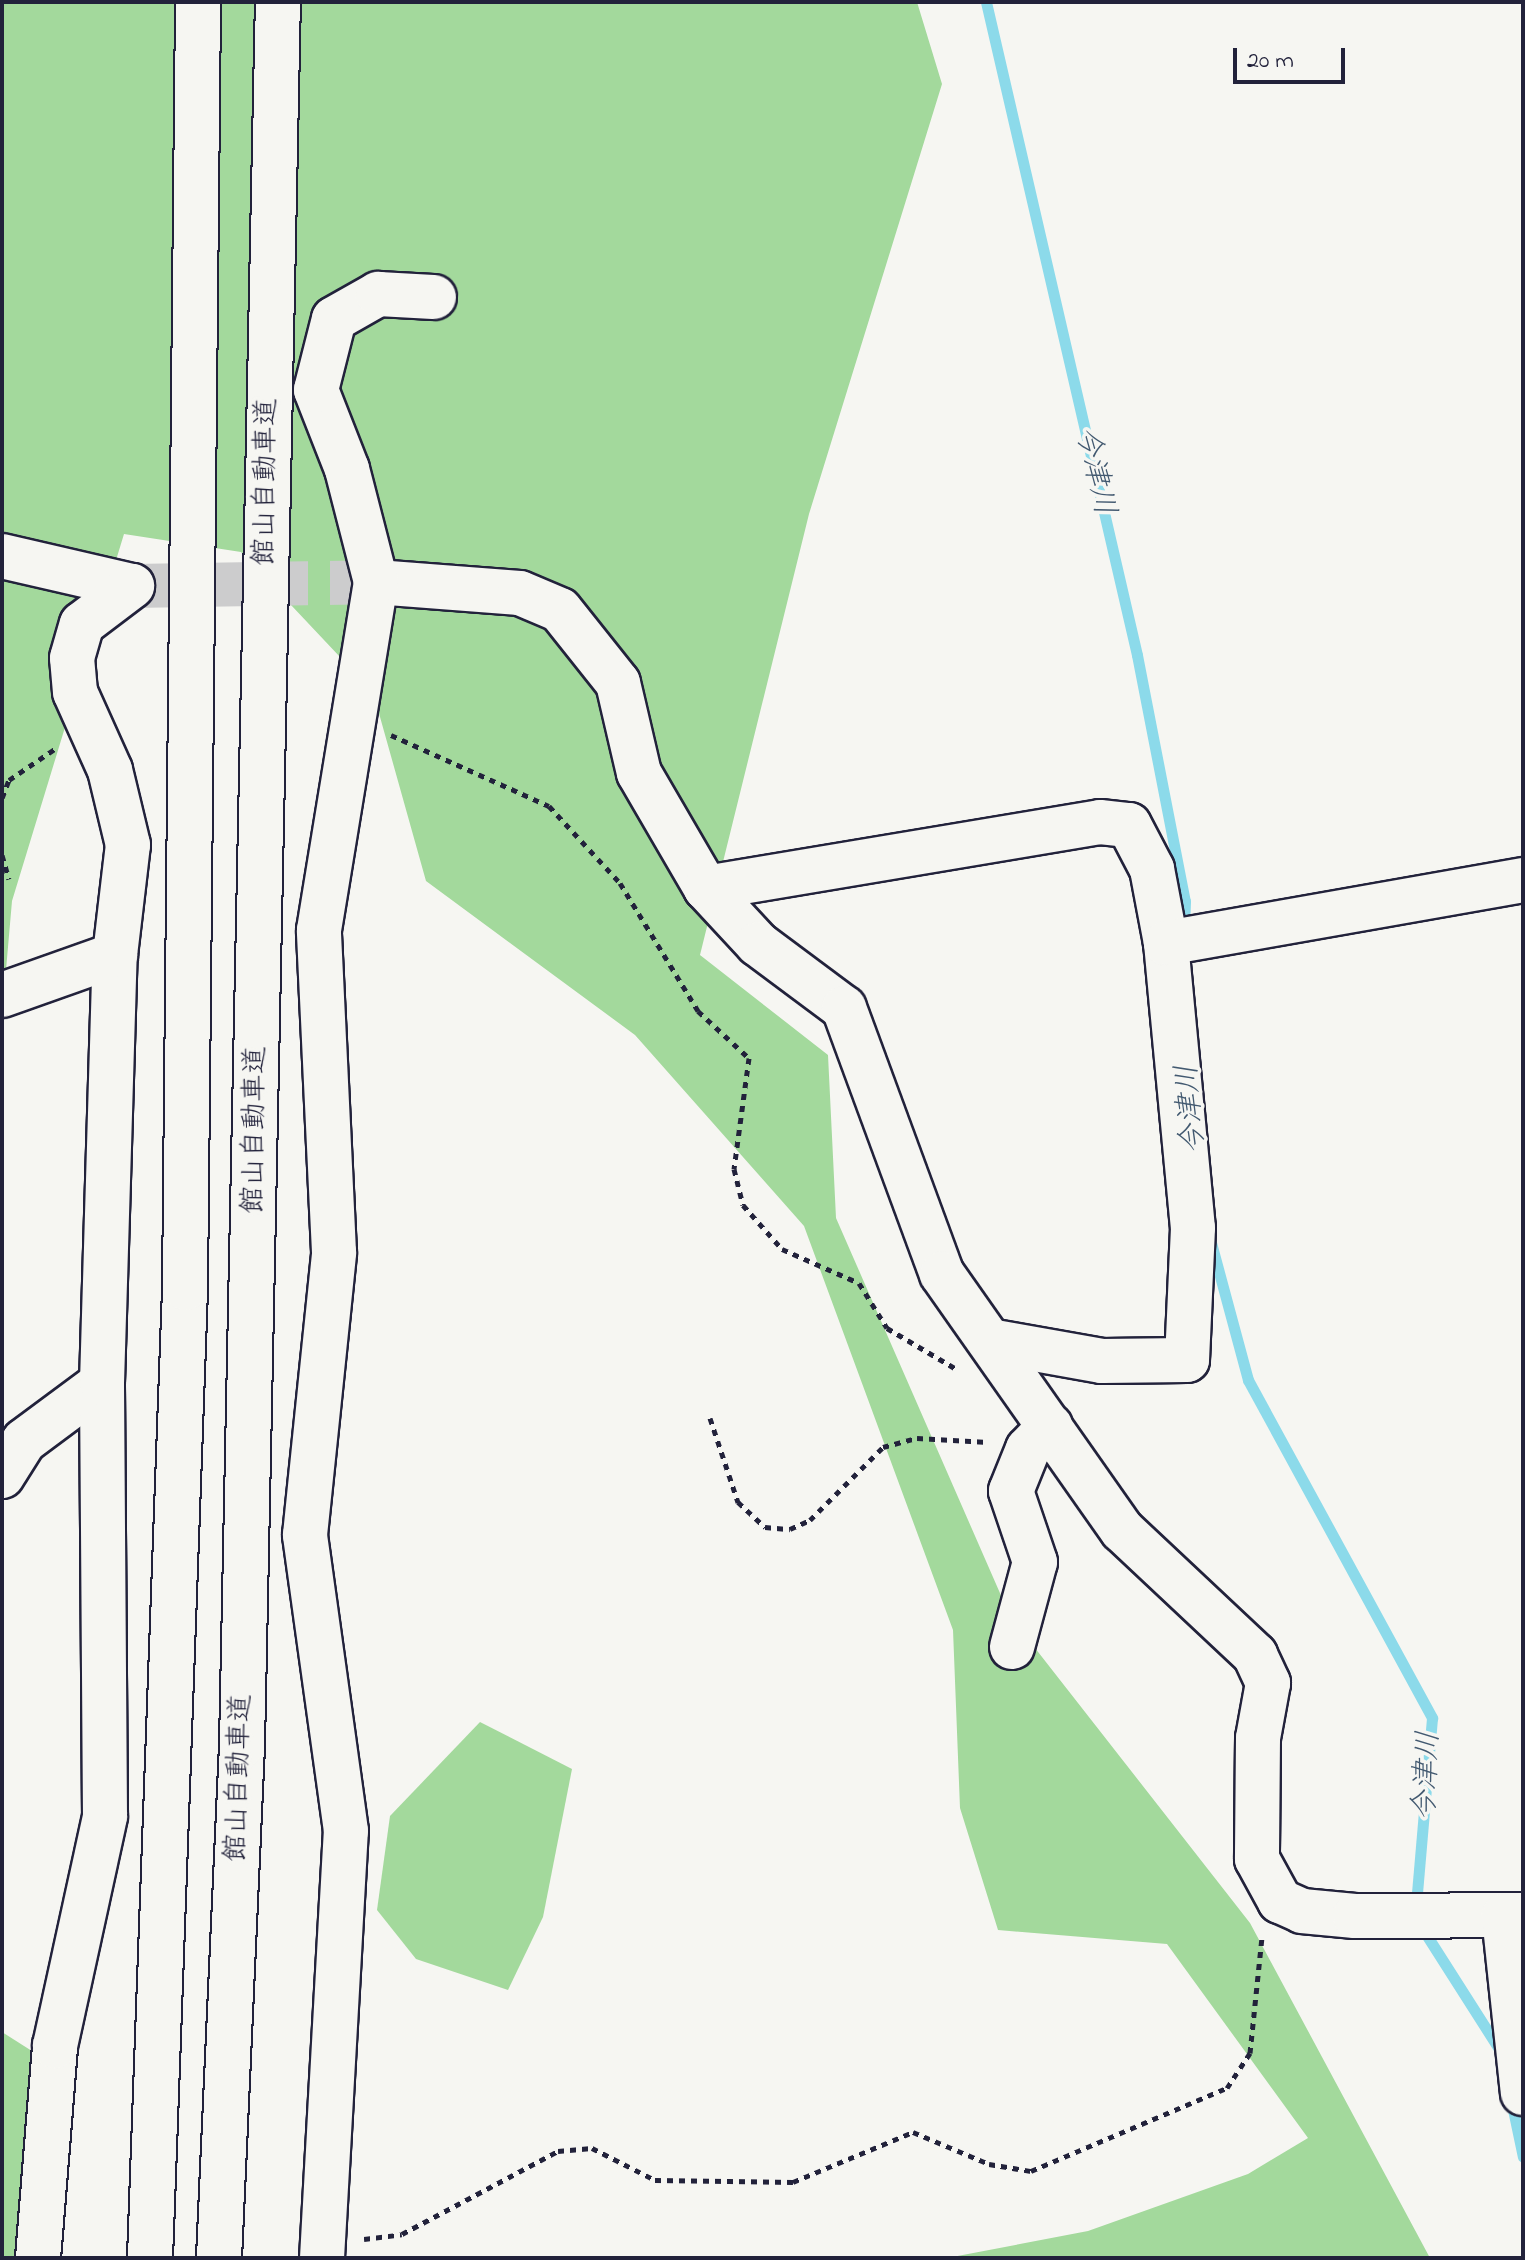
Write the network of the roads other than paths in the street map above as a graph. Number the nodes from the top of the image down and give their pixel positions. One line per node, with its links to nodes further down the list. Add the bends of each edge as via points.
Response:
1 (198, 2): 20 (main road, via 185,1288)
2 (278, 2): 21 (main road, 館山自動車道, via 245,1634)
3 (434, 297): 5 (main road, via 378,294 334,319 324,345 316,390 347,469)
4 (2, 556): 9 (main road, via 132,586 82,624 72,658 75,692 93,731 128,845)
5 (376, 582): 7 (main road, via 520,593 560,610 618,683 639,773); 18 (main road, via 319,930 334,1252 305,1535 346,1831)
6 (1523, 880): 8 (main road)
7 (706, 888): 8 (main road, via 1100,822 1129,825 1152,869); 11 (main road, via 758,944 844,1008 942,1274)
8 (1166, 943): 11 (main road, via 1193,1228 1187,1360 1102,1361)
9 (115, 955): 10 (main road); 12 (main road)
10 (2, 995)
11 (995, 1342): 13 (main road)
12 (102, 1383): 14 (main road, via 24,1441); 19 (main road, via 105,1816 55,2046)
13 (1039, 1438): 15 (main road, via 1011,1491 1035,1562); 16 (main road, via 1122,1530 1255,1655 1268,1683 1258,1738 1257,1859 1280,1901 1302,1911)
14 (2, 1476)
15 (1012, 1647)
16 (1514, 1916): 17 (main road)
17 (1523, 2093)
18 (322, 2251)
19 (38, 2258)
20 (150, 2258)
21 (219, 2258)

